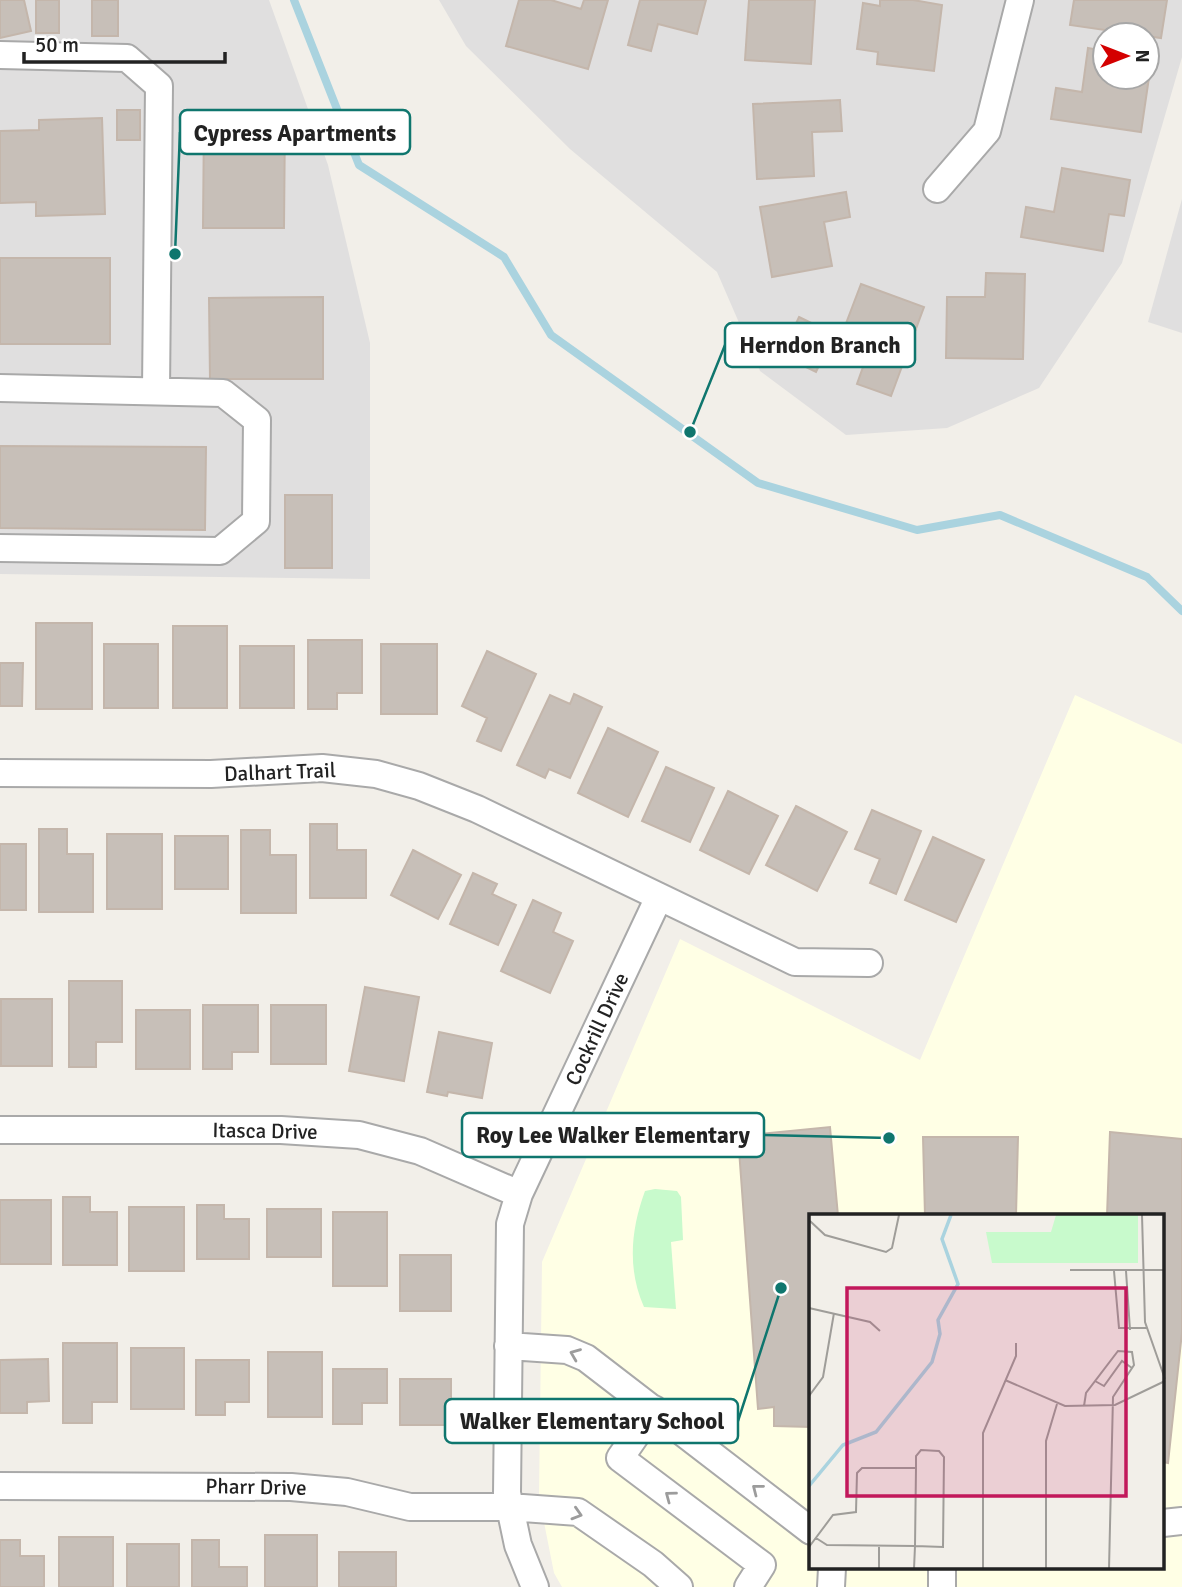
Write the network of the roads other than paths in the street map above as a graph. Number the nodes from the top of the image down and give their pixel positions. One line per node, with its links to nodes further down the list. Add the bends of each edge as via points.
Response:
1 (1020, 0): 3 (street, via 987,131)
2 (0, 55): 5 (street, via 127,58 159,86)
3 (937, 189)
4 (0, 388): 5 (street)
5 (156, 390): 6 (street, via 223,393 257,420 256,521 220,551)
6 (0, 548)
7 (0, 773): 8 (street, Dalhart Trail, via 211,774 322,768 376,775 456,800)
8 (659, 897): 9 (street, via 795,962); 11 (street, Cockrill Drive)
9 (869, 963)
10 (0, 1130): 11 (street, Itasca Drive, via 281,1130 359,1135 420,1151)
11 (519, 1194): 12 (street, Cockrill Drive, via 509,1232)
12 (508, 1346): 13 (street, one-way to 12, via 597,1365 567,1350); 15 (street, Cockrill Drive)
13 (654, 1409): 18 (street, one-way to 13); 21 (street, one-way to 13, via 762,1565 620,1458)
14 (0, 1486): 15 (street, Pharr Drive, via 291,1487 338,1491 410,1507)
15 (509, 1507): 19 (street, Cockrill Drive); 20 (street, Pharr Drive, one-way to 20, via 578,1512)
16 (1182, 1521): 17 (street)
17 (1164, 1523)
18 (809, 1529)
19 (535, 1587)
20 (679, 1587)
21 (748, 1587)

